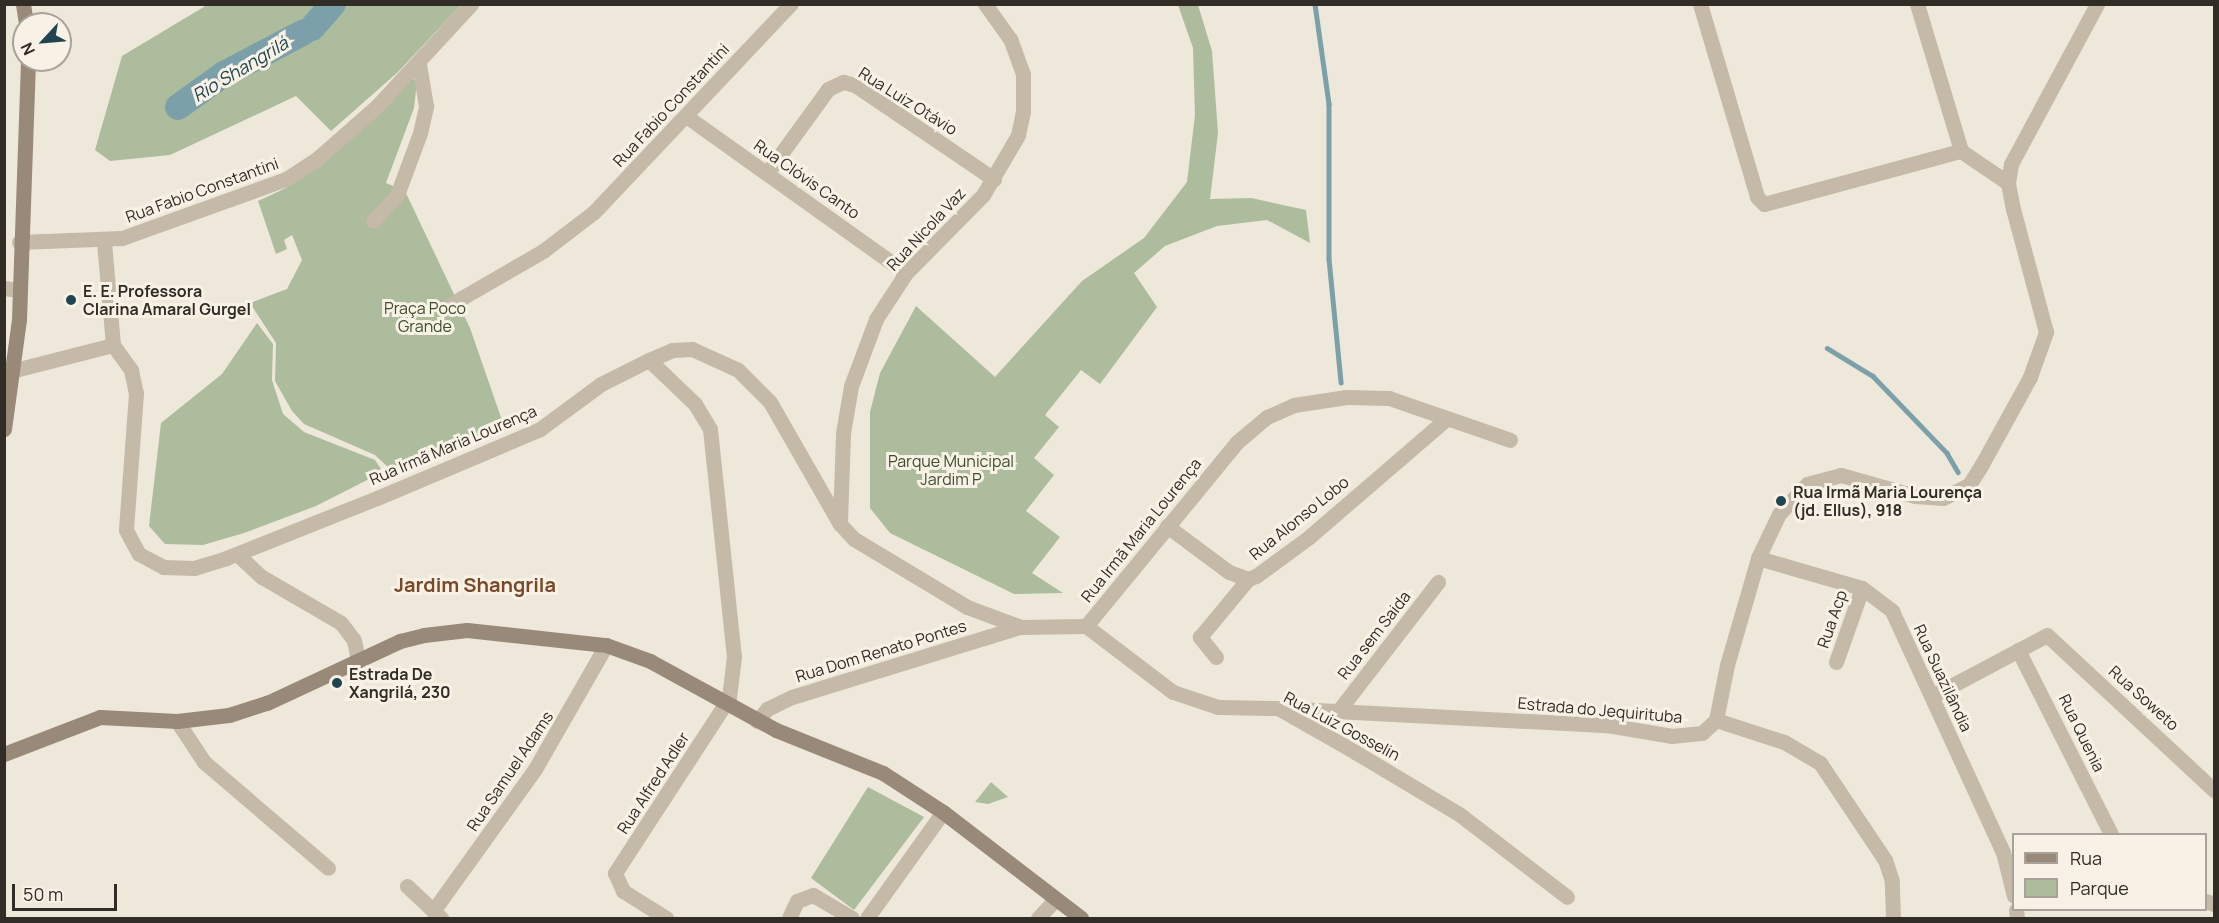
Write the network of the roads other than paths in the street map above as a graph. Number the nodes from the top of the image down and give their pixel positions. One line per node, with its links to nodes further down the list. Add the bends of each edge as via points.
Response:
1 (471, 4): 7 (street, Rua Fabio Constantini)
2 (792, 4): 9 (street, Rua Fabio Constantini)
3 (985, 4): 12 (street, Rua Nicola Vaz, via 1019,57 1025,94 1018,135)
4 (1700, 4): 10 (street, via 1757,196 1764,204)
5 (1917, 4): 10 (street)
6 (2097, 4): 13 (street, via 2020,143)
7 (419, 64): 14 (street, via 426,106 420,133 397,195); 16 (street, Rua Fabio Constantini, via 318,158 286,179 166,225)
8 (27, 72): 15 (main road)
9 (686, 116): 11 (street, Rua Clóvis Canto); 19 (street, Rua Fabio Constantini, via 635,172 565,236)
10 (1961, 151): 13 (street)
11 (767, 174): 12 (street, Rua Luiz Otávio, via 828,89 843,82 855,85); 17 (street, Rua Clóvis Canto)
12 (994, 179): 17 (street, Rua Nicola Vaz)
13 (2008, 183): 29 (street, via 2046,332 2030,377 1969,485 1960,492 1929,498 1841,476 1821,477 1793,495)
14 (373, 221)
15 (19, 242): 16 (street, Rua Fabio Constantini); 18 (main road)
16 (104, 242): 20 (street)
17 (906, 273): 26 (street, Rua Nicola Vaz, via 876,319 851,386 843,433)
18 (12, 289): 22 (main road)
19 (453, 303)
20 (113, 345): 22 (street); 28 (street, Rua Irmã Maria Lourença, via 131,370 136,393 124,515 130,543 153,563 177,569)
21 (650, 360): 26 (street, Rua Irmã Maria Lourença, via 672,350 692,349 738,370 785,423); 28 (street, Rua Irmã Maria Lourença, via 601,384 525,437); 41 (street, Rua Alfred Adler, via 695,404 712,437 734,656 732,689)
22 (15, 370): 24 (main road)
23 (1452, 423): 25 (street, Rua Irmã Maria Lourença); 27 (street, Rua Irmã Maria Lourença, via 1422,407 1389,398 1327,398 1286,408 1267,417 1237,442); 30 (street, Rua Alonso Lobo, via 1281,560)
24 (4, 429)
25 (1510, 440)
26 (840, 524): 34 (street, Rua Irmã Maria Lourença, via 865,548 967,607)
27 (1167, 526): 30 (street, Rua Alonso Lobo, via 1229,572); 33 (street, Rua Irmã Maria Lourença)
28 (237, 554): 38 (street, via 262,577 341,622 354,640)
29 (1758, 558): 32 (street, Rua Suazilândia); 44 (street)
30 (1248, 579): 37 (street, via 1200,637)
31 (1438, 582): 43 (street, Rua sem Saida)
32 (1862, 588): 39 (street, Rua Acp); 40 (street, Rua Suazilândia, via 1892,611)
33 (1086, 626): 34 (street, Rua Irmã Maria Lourença); 42 (street, Rua Luiz Gosselin, via 1173,692 1194,702)
34 (1021, 627): 46 (street, Rua Dom Renato Pontes, via 792,697 767,710)
35 (606, 645): 38 (main road, via 467,630 400,641); 41 (main road, via 650,661); 56 (street, Rua Samuel Adams, via 590,682)
36 (2018, 650): 40 (street); 48 (street, Rua Soweto, via 2047,635); 50 (street, Rua Quenia)
37 (1216, 657)
38 (358, 661): 45 (main road, via 267,703 229,715)
39 (1836, 662)
40 (1932, 696): 52 (street, Rua Suazilândia)
41 (725, 703): 46 (main road); 57 (street, Rua Alfred Adler, via 615,873 616,883)
42 (1278, 708): 43 (street, Estrada do Jequirituba); 54 (street, Rua Luiz Gosselin, via 1459,814)
43 (1339, 710): 44 (street, Estrada do Jequirituba, via 1607,725 1672,736 1702,732)
44 (1716, 720): 63 (street, via 1784,742 1821,763 1884,860 1892,881)
45 (177, 721): 47 (main road, via 100,717); 51 (street, via 204,762)
46 (757, 721): 49 (main road, via 875,769)
47 (5, 754)
48 (2214, 790)
49 (943, 812): 55 (main road); 60 (street)
50 (2110, 833)
51 (328, 868)
52 (2012, 876)
53 (407, 886): 56 (street)
54 (1567, 897)
55 (1055, 900): 61 (street); 62 (main road)
56 (437, 915)
57 (666, 918)
58 (789, 918): 59 (street, via 799,899 813,895)
59 (852, 918)
60 (867, 918)
61 (1038, 918)
62 (1081, 918)
63 (1893, 918)

